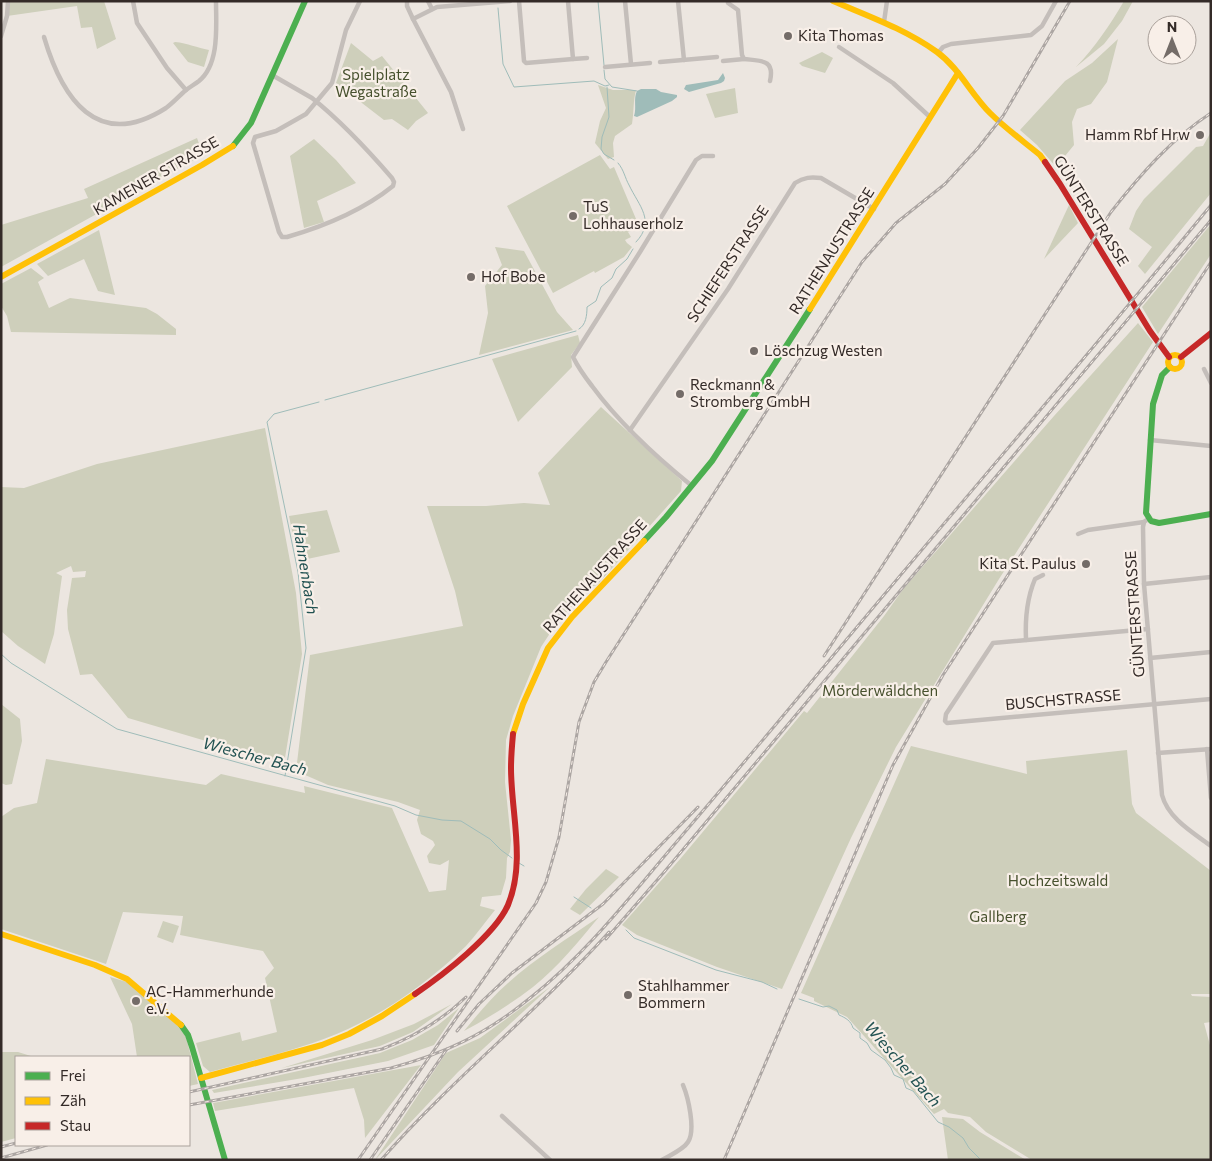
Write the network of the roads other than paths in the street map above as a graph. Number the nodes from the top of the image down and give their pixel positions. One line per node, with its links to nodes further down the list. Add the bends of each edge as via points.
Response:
1 (8, 1): 20 (street)
2 (133, 1): 37 (street, via 137,23)
3 (216, 1): 37 (street, via 216,38 211,59 200,80)
4 (305, 1): 35 (street, KAMENER STRASSE)
5 (360, 1): 38 (street, via 346,30 332,83)
6 (407, 1): 18 (street)
7 (428, 1): 17 (street)
8 (510, 1): 17 (street)
9 (518, 1): 26 (street, via 524,61)
10 (568, 1): 26 (street)
11 (625, 1): 32 (street)
12 (678, 1): 28 (street)
13 (728, 1): 27 (street, via 738,10)
14 (833, 1): 19 (street, GÜNTERSTRASSE)
15 (887, 1): 19 (street)
16 (1056, 1): 23 (street, via 1042,26 1031,35 950,44)
17 (432, 9): 18 (street)
18 (414, 19): 40 (street, via 451,92)
19 (884, 22): 23 (street, GÜNTERSTRASSE)
20 (1, 36)
21 (44, 37): 37 (street, via 64,85 81,108 101,122 122,124 145,119 167,107)
22 (838, 47): 39 (street, via 893,83)
23 (938, 53): 34 (street, GÜNTERSTRASSE)
24 (717, 57): 28 (street)
25 (587, 58): 26 (street)
26 (573, 59)
27 (744, 59): 29 (street); 36 (street, via 770,66)
28 (684, 60): 30 (street)
29 (723, 61)
30 (660, 62)
31 (650, 63): 32 (street)
32 (631, 64): 33 (street)
33 (605, 67)
34 (958, 73): 39 (street, RATHENAUSTRASSE); 45 (street, GÜNTERSTRASSE, via 994,117 1044,161)
35 (272, 75): 38 (street); 43 (street, KAMENER STRASSE, via 251,123 233,146)
36 (770, 81)
37 (186, 90)
38 (317, 102): 38 (street, via 352,132 394,182 359,208 319,227 284,237 279,232 254,137 306,114)
39 (930, 117): 42 (street, RATHENAUSTRASSE)
40 (463, 129)
41 (713, 156): 50 (street, via 702,156 696,160 573,359)
42 (874, 209): 50 (street, SCHIEFERSTRASSE, via 821,178 804,178 795,183 723,297); 53 (street, RATHENAUSTRASSE, via 765,381)
43 (1, 277)
44 (1211, 333): 46 (street)
45 (1169, 357): 46 (street, via 1175,354); 47 (street)
46 (1181, 357): 47 (street, GÜNTERSTRASSE, via 1183,362 1179,368)
47 (1170, 367): 51 (street, GÜNTERSTRASSE, via 1162,375 1155,396)
48 (1204, 370): 49 (street)
49 (1211, 383)
50 (630, 430): 53 (street)
51 (1150, 440): 52 (street); 55 (street, GÜNTERSTRASSE)
52 (1211, 446)
53 (692, 486): 71 (street, RATHENAUSTRASSE, via 572,617 552,641 538,666 517,719 511,747 516,836 514,882 508,904 491,930 478,945 427,986 357,1030 322,1045)
54 (1211, 514): 55 (street, via 1159,523)
55 (1146, 521): 56 (street); 59 (street, GÜNTERSTRASSE, via 1143,533)
56 (1078, 534)
57 (1043, 575): 61 (street, via 1035,579 1028,601)
58 (1211, 577): 59 (street)
59 (1144, 584): 60 (street, GÜNTERSTRASSE)
60 (1148, 630): 61 (street); 63 (street, GÜNTERSTRASSE)
61 (1026, 640): 65 (street, BUSCHSTRASSE, via 991,645 946,714 944,720 947,723)
62 (1211, 652): 63 (street)
63 (1150, 658): 65 (street, GÜNTERSTRASSE)
64 (1211, 699): 65 (street, BUSCHSTRASSE)
65 (1154, 704): 67 (street, GÜNTERSTRASSE)
66 (1209, 749): 67 (street); 68 (street)
67 (1158, 753): 69 (street, GÜNTERSTRASSE, via 1162,795 1168,810)
68 (1211, 798)
69 (1211, 845)
70 (1, 934): 71 (street, via 127,979 184,1028)
71 (201, 1078): 74 (street)
72 (683, 1085): 76 (street, via 688,1096 691,1134 684,1146)
73 (502, 1116): 75 (street)
74 (225, 1160)
75 (550, 1160)
76 (662, 1160)

